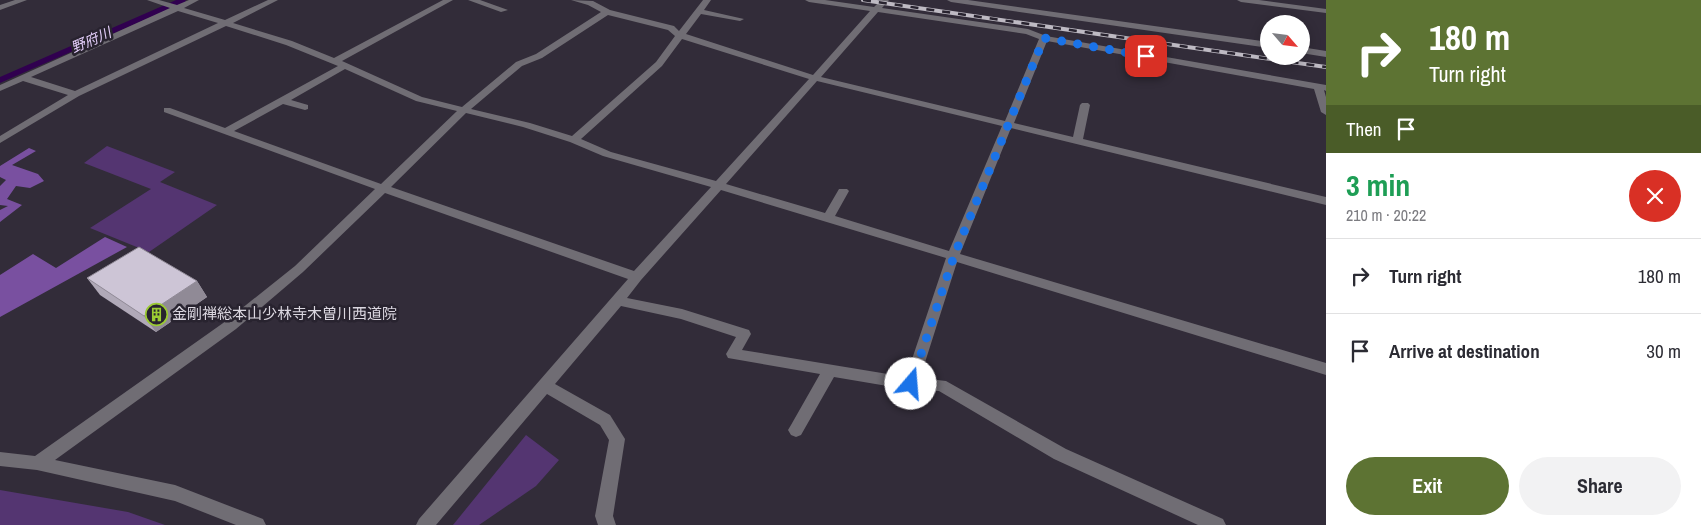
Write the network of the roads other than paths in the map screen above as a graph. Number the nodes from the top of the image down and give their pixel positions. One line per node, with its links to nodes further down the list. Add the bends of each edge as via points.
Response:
1 (23, 0): 14 (street)
2 (151, 0): 15 (street)
3 (196, 0): 15 (street)
4 (274, 0): 21 (street)
5 (449, 0): 27 (street)
6 (472, 0): 16 (street)
7 (575, 0): 12 (street)
8 (706, 0): 19 (street)
9 (809, 0): 13 (street)
10 (951, 0): 24 (street)
11 (1241, 0): 17 (street)
12 (592, 2): 18 (street)
13 (881, 5): 23 (street, via 1028,32); 29 (street)
14 (0, 8)
15 (176, 8): 21 (street); 28 (street)
16 (504, 10)
17 (1326, 11)
18 (607, 12): 22 (street, via 671,28); 36 (street, via 538,56 518,64)
19 (698, 12): 20 (street); 22 (street)
20 (740, 19)
21 (228, 23): 27 (street); 32 (street)
22 (679, 35): 29 (street); 42 (street, via 659,64)
23 (1044, 38): 30 (street); 39 (street)
24 (1260, 44)
25 (1310, 51): 26 (street)
26 (1326, 54)
27 (339, 64): 33 (street); 36 (street, via 419,99)
28 (23, 78): 31 (street); 32 (street)
29 (814, 78): 39 (street); 44 (street)
30 (1322, 87): 38 (street)
31 (0, 88)
32 (76, 94): 41 (street)
33 (282, 100): 35 (street); 40 (street)
34 (1085, 105): 43 (street)
35 (305, 108)
36 (465, 109): 42 (street); 45 (street)
37 (166, 110): 40 (street)
38 (1326, 112)
39 (1008, 125): 43 (street); 49 (street)
40 (225, 132): 45 (street)
41 (0, 140)
42 (574, 140): 44 (street, via 607,154)
43 (1077, 141): 47 (street)
44 (718, 185): 48 (street); 50 (street)
45 (382, 188): 50 (street); 58 (street, via 299,269 231,325)
46 (843, 191): 48 (street)
47 (1326, 201)
48 (828, 218): 49 (street)
49 (954, 256): 52 (street); 54 (street)
50 (636, 277): 51 (street)
51 (618, 301): 53 (street, via 682,314 744,334 733,354); 55 (street)
52 (1326, 369)
53 (830, 372): 54 (street); 56 (street)
54 (911, 384): 62 (street, via 941,385 1060,454)
55 (544, 385): 60 (street); 61 (street, via 605,420 617,440 604,516)
56 (796, 430)
57 (0, 459): 58 (street)
58 (37, 463): 59 (street, via 175,494)
59 (257, 525)
60 (425, 525)
61 (607, 525)
62 (1217, 525)

